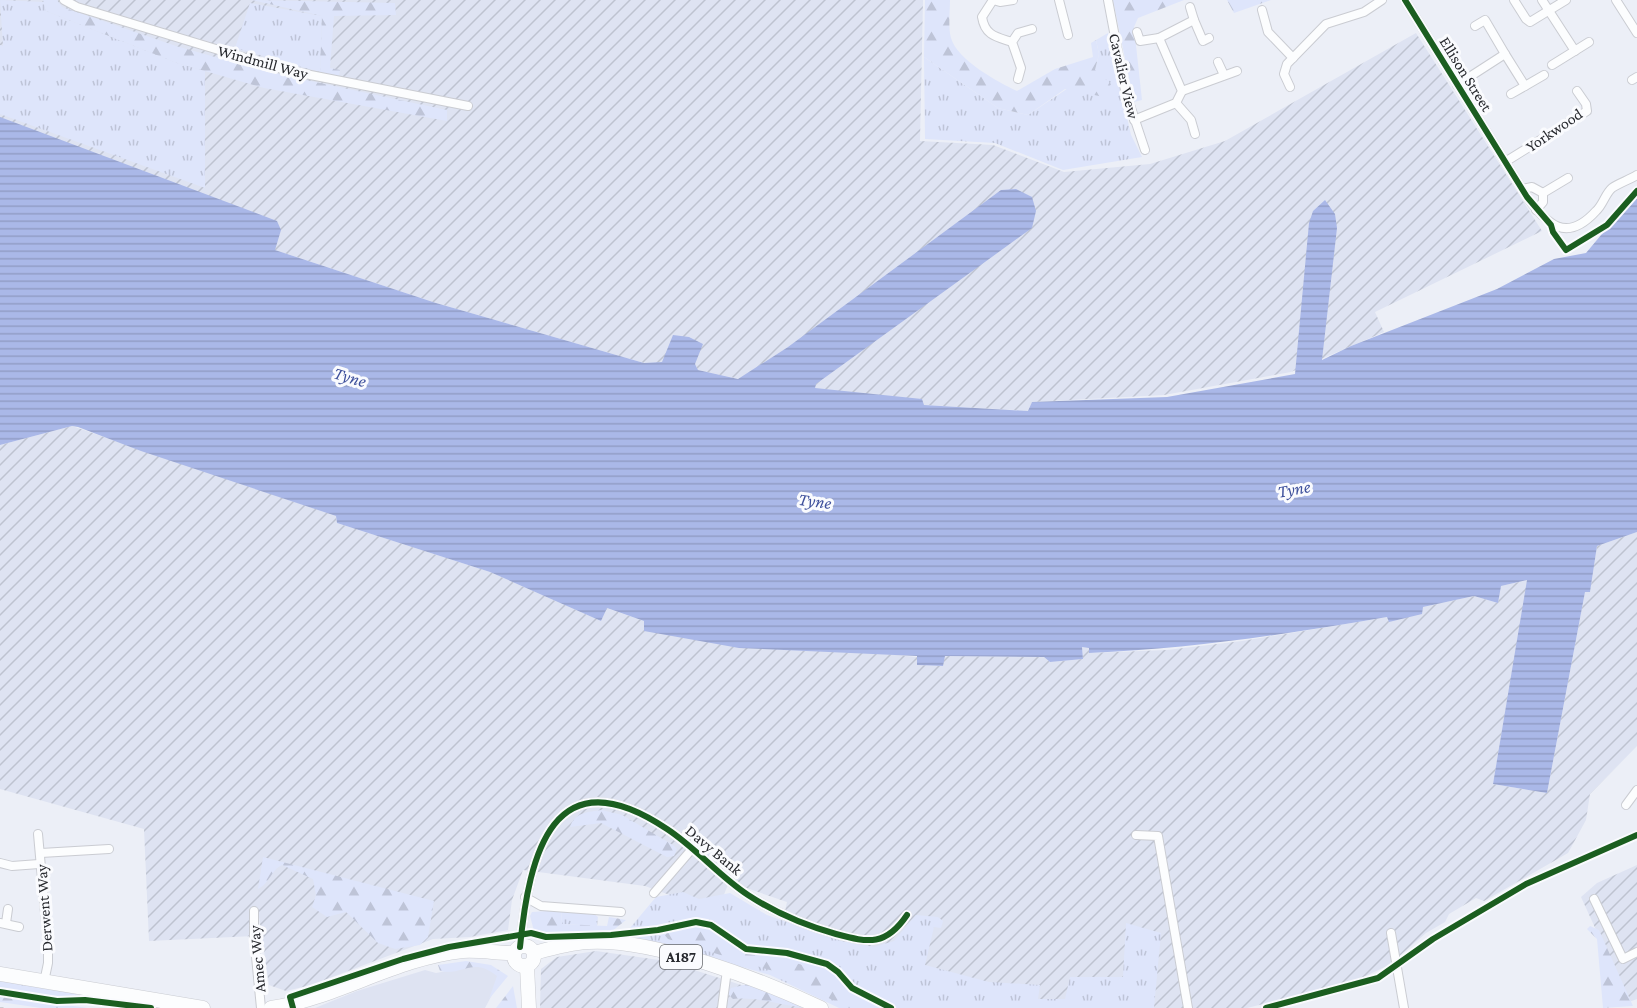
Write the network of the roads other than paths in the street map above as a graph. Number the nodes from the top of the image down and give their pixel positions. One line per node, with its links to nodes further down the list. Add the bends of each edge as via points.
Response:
1 (64, 0): 41 (street, Windmill Way, via 285,70)
2 (993, 0): 3 (street); 23 (street, via 982,17 985,29)
3 (1014, 0)
4 (1059, 0): 20 (street)
5 (1108, 0): 42 (street, Cavalier View)
6 (1382, 0): 27 (street, via 1364,12 1326,24)
7 (1405, 0): 34 (street, Ellison Street)
8 (1514, 0): 14 (street, via 1528,21)
9 (1542, 0): 14 (street)
10 (1566, 0): 14 (street)
11 (1616, 0): 19 (street)
12 (1190, 7): 15 (street)
13 (1262, 10): 27 (street, via 1268,32)
14 (1549, 11): 25 (street)
15 (1194, 20): 21 (street); 22 (street, via 1203,41)
16 (1475, 26): 26 (street, via 1485,20)
17 (1032, 29): 23 (street, via 1018,33)
18 (1137, 32): 21 (street, via 1140,41)
19 (1637, 33)
20 (1068, 35)
21 (1159, 38): 37 (street)
22 (1209, 38)
23 (1012, 42): 33 (street, via 1021,68)
24 (1590, 42): 25 (street)
25 (1575, 51): 29 (street)
26 (1505, 54): 34 (street); 35 (street)
27 (1293, 58): 36 (street, via 1284,74)
28 (1218, 62): 31 (street)
29 (1552, 65)
30 (1236, 71): 31 (street)
31 (1224, 75): 37 (street)
32 (1544, 75): 35 (street)
33 (1018, 79)
34 (1457, 84): 45 (street, Ellison Street)
35 (1525, 86): 39 (street)
36 (1290, 87)
37 (1182, 91): 40 (street)
38 (1577, 91): 45 (street, Yorkwood, via 1587,111)
39 (1511, 94)
40 (1176, 103): 42 (street); 43 (street, via 1191,120)
41 (468, 106)
42 (1134, 120): 44 (street, Cavalier View)
43 (1196, 134)
44 (1144, 150)
45 (1505, 162): 48 (street, Ellison Street)
46 (1637, 175): 50 (street, via 1612,189 1592,216 1572,229 1553,226)
47 (1568, 178): 49 (street)
48 (1522, 189): 49 (street, via 1532,187); 50 (street, Ellison Street)
49 (1543, 193): 50 (street, via 1543,202)
50 (1536, 210)
51 (1637, 790): 52 (street)
52 (1626, 806)
53 (38, 834): 57 (street, Derwent Way)
54 (1136, 835): 82 (street, via 1158,836)
55 (109, 849): 57 (street)
56 (692, 849): 60 (street); 61 (street, Davy Bank, via 643,814 597,801 571,809 558,818 542,842); 66 (street, Davy Bank, via 750,896 827,931 860,940 878,940 899,927)
57 (41, 853): 59 (street, Derwent Way)
58 (0, 863): 59 (street)
59 (39, 864): 75 (street, Derwent Way, via 48,946)
60 (654, 893)
61 (525, 897): 65 (street, via 541,906 604,915); 70 (street, Davy Bank)
62 (1594, 899): 71 (street, via 1623,959)
63 (8, 909): 67 (street)
64 (254, 911): 77 (street, Amec Way)
65 (621, 912)
66 (907, 915)
67 (3, 923): 68 (street)
68 (20, 927)
69 (1391, 933): 83 (street)
70 (517, 950): 72 (main road, via 518,964); 78 (main road, via 448,954)
71 (1637, 952)
72 (531, 959): 73 (main road, A187, via 568,944 590,941 623,944); 79 (main road)
73 (727, 970): 80 (street); 81 (main road, A187)
74 (0, 975): 75 (main road)
75 (44, 982): 76 (main road)
76 (203, 1008)
77 (261, 1008)
78 (271, 1008)
79 (529, 1008)
80 (722, 1008)
81 (821, 1008)
82 (1188, 1008)
83 (1404, 1008)

